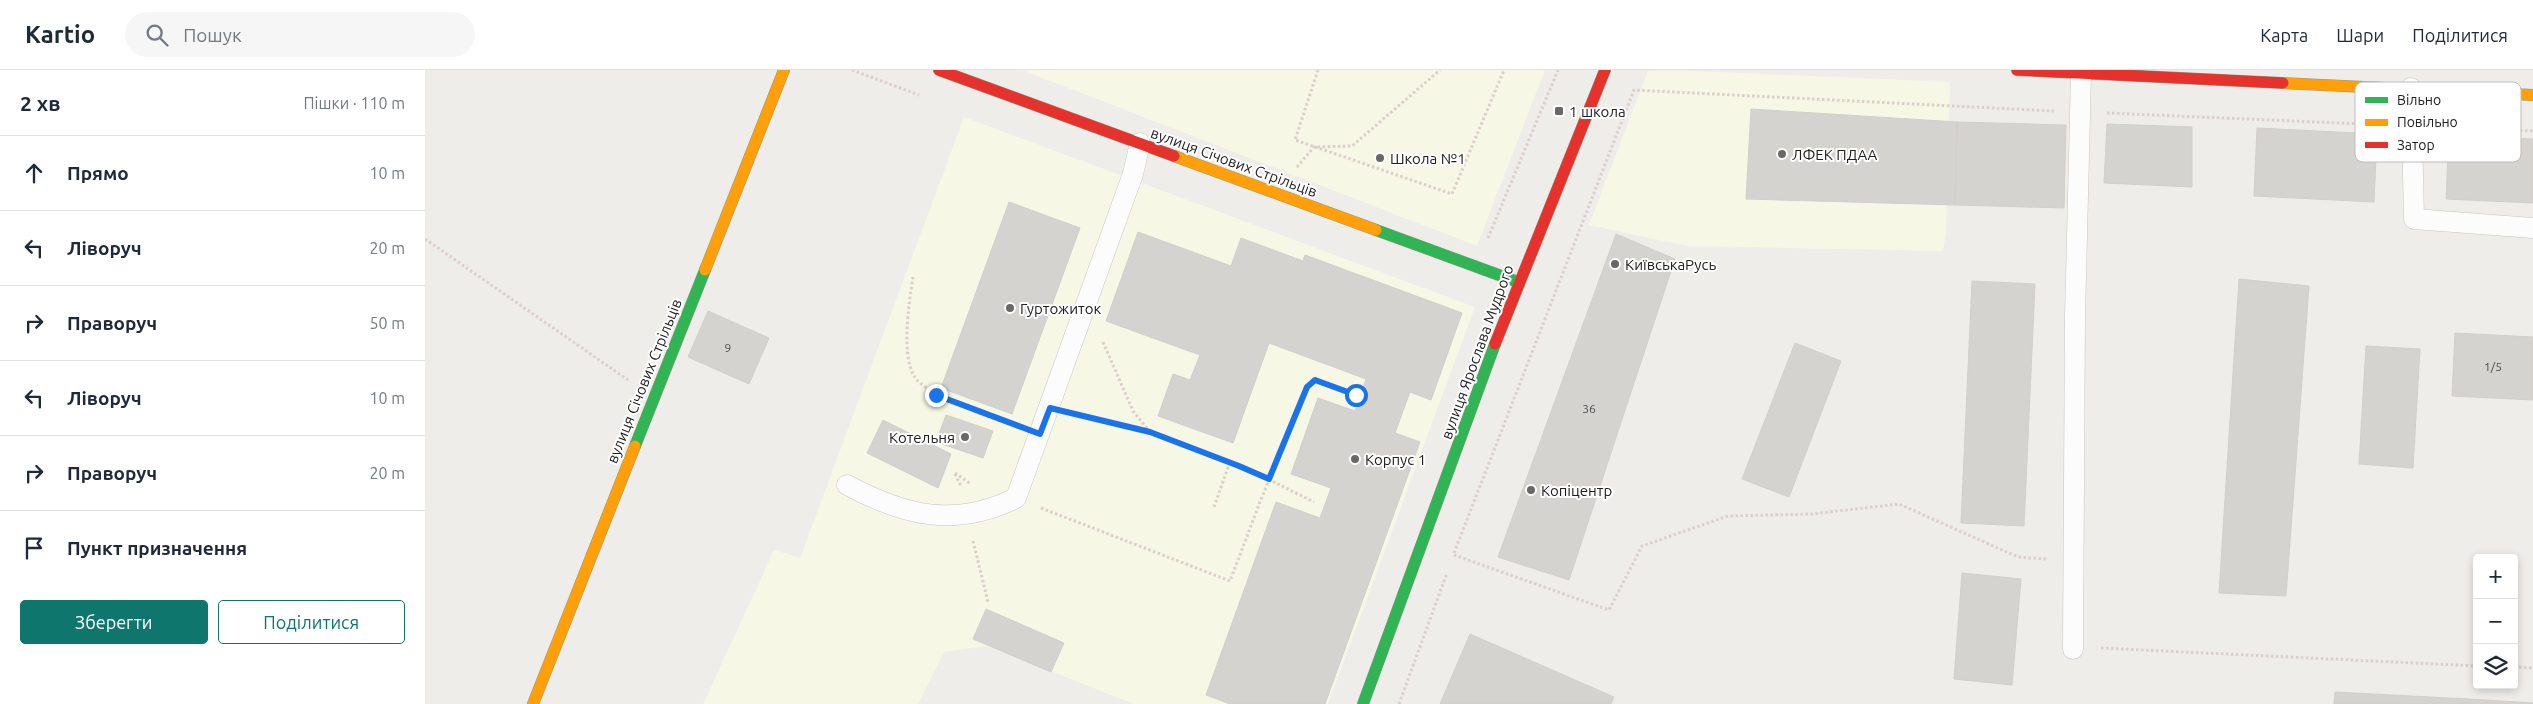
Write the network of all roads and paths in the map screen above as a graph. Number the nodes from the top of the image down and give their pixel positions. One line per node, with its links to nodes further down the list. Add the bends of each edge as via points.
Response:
1 (784, 70): 21 (street, вулиця Січових Стрільців)
2 (939, 70): 11 (street, вулиця Січових Стрільців)
3 (1318, 70): 12 (path, via 1295,140)
4 (1440, 70): 12 (path, via 1352,146)
5 (1504, 70): 12 (path, via 1452,194)
6 (1605, 70): 18 (street, вулиця Ярослава Мудрого)
7 (2017, 70): 8 (street)
8 (2081, 74): 9 (street); 33 (lane)
9 (2355, 86)
10 (1635, 90): 32 (path)
11 (1140, 143): 14 (street, вулиця Січових Стрільців); 22 (lane, via 1139,157)
12 (1314, 147): 14 (path)
13 (2413, 162): 15 (lane, via 2414,219)
14 (1271, 192): 18 (street, вулиця Січових Стрільців)
15 (2533, 228)
16 (425, 239): 21 (path)
17 (913, 277): 24 (path, via 907,350 914,376 936,395)
18 (1518, 282): 39 (street, вулиця Ярослава Мудрого)
19 (1101, 336): 23 (path, via 1133,412)
20 (1356, 395): 27 (path, via 1315,380 1307,387)
21 (653, 397): 38 (street, вулиця Січових Стрільців)
22 (1050, 408): 23 (path); 24 (lane)
23 (1150, 432): 25 (path)
24 (1040, 434): 29 (lane)
25 (1230, 462): 27 (path); 31 (path)
26 (955, 473): 29 (path, via 978,488)
27 (1269, 479): 29 (path, via 1230,581); 30 (path)
28 (847, 485): 29 (lane, via 881,503 940,517 993,510)
29 (1016, 498)
30 (1314, 502)
31 (1213, 508)
32 (1454, 555): 33 (path, via 1609,610 1642,546 1728,516 1812,514 1899,504 2018,557 2063,559); 40 (path)
33 (2073, 556): 34 (lane)
34 (2073, 648): 35 (path)
35 (2473, 666)
36 (2518, 667): 37 (path)
37 (2533, 668)
38 (533, 704)
39 (1363, 704)
40 (1399, 704)

